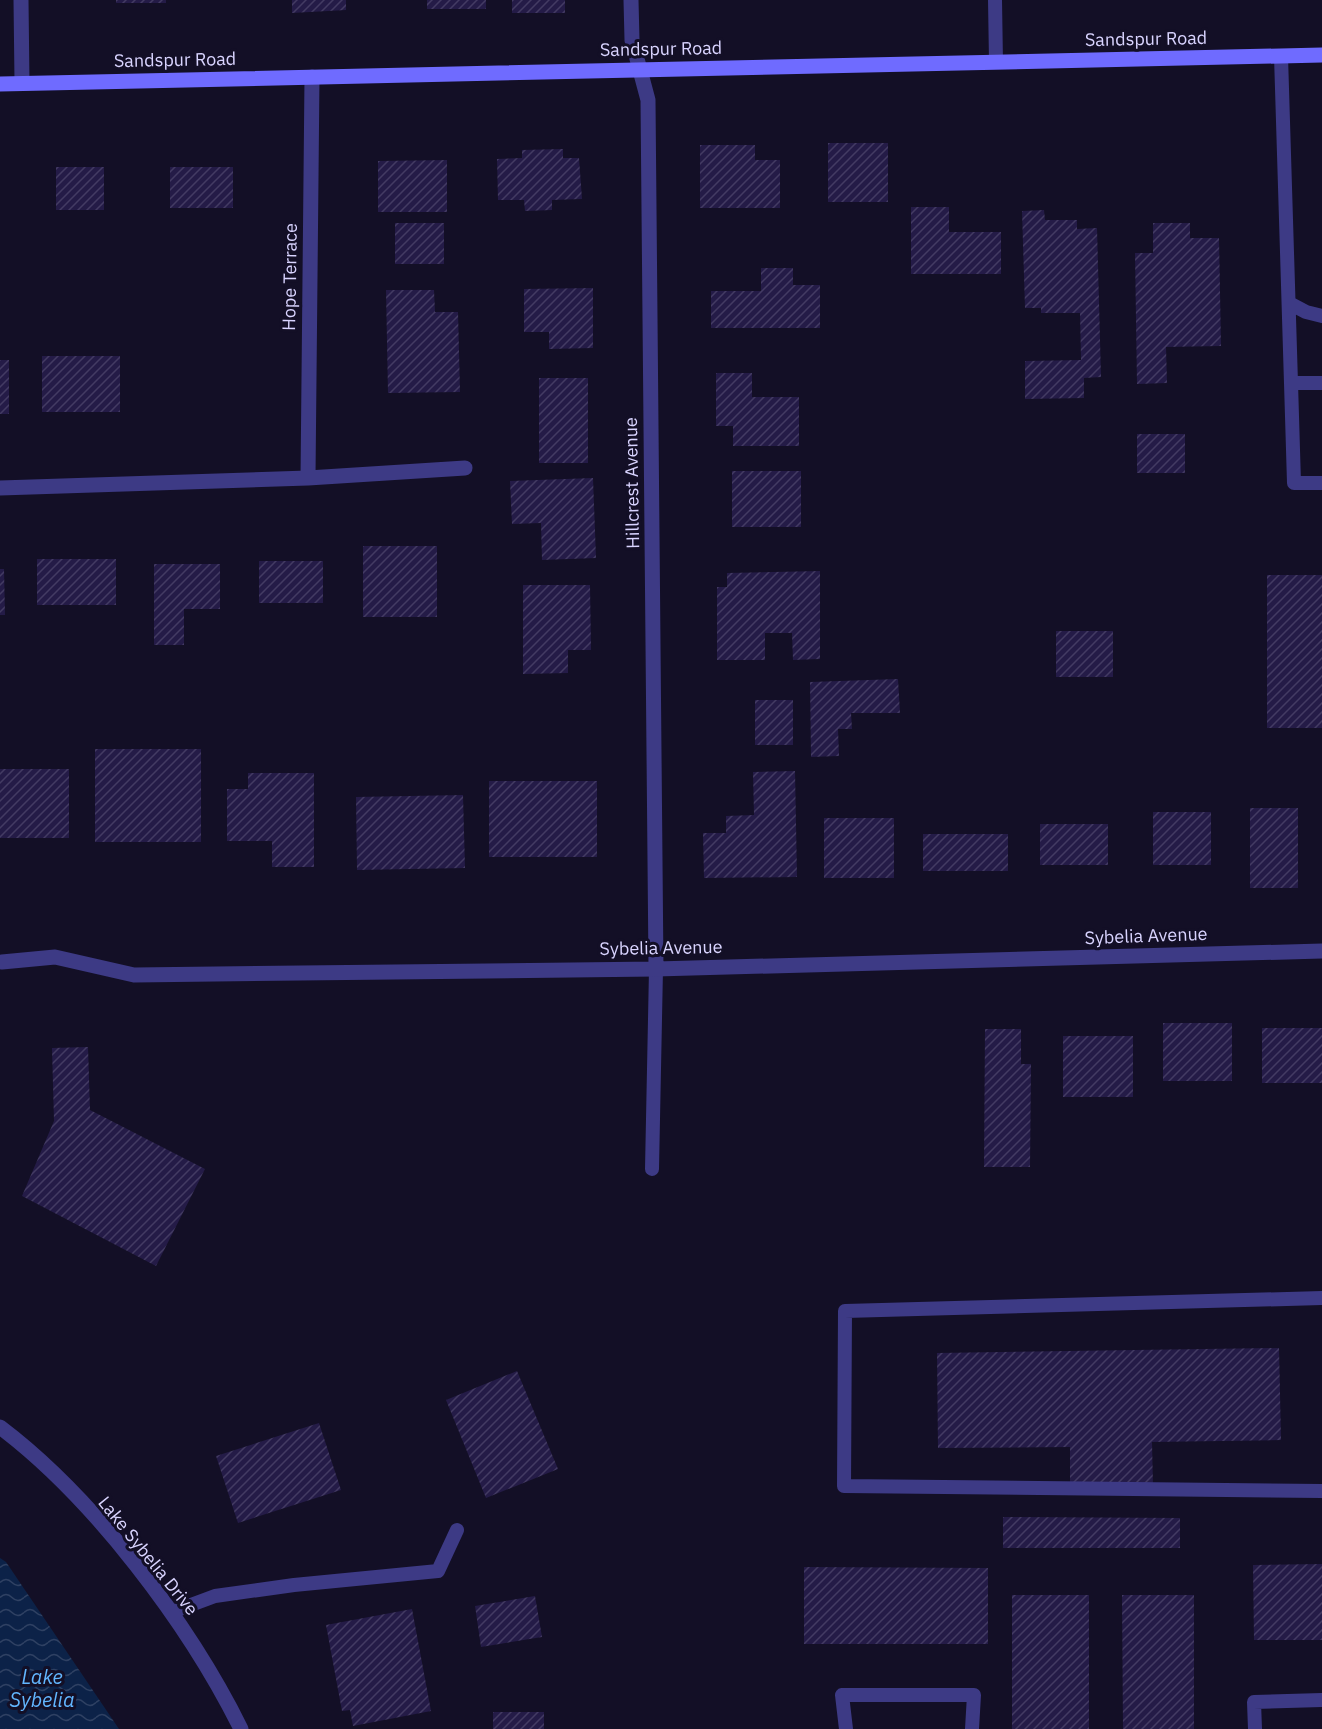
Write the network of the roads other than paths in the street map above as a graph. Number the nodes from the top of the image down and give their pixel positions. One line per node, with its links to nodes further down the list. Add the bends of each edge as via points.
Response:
1 (21, 0): 9 (street)
2 (631, 0): 7 (street, Hillcrest Avenue, via 632,40)
3 (995, 0): 6 (lane)
4 (1322, 54): 5 (street, Sandspur Road)
5 (1281, 56): 6 (street, Sandspur Road); 11 (lane)
6 (996, 62): 7 (street, Sandspur Road)
7 (640, 68): 8 (street, Sandspur Road); 21 (street, Hillcrest Avenue, via 648,100)
8 (312, 77): 9 (street, Sandspur Road); 16 (street, Hope Terrace)
9 (22, 82): 10 (street, Sandspur Road)
10 (0, 84)
11 (1289, 303): 12 (lane); 13 (lane)
12 (1322, 316)
13 (1291, 383): 14 (lane); 17 (lane, via 1294,483)
14 (1322, 383)
15 (465, 468): 16 (street)
16 (308, 478): 18 (street)
17 (1322, 483)
18 (0, 488)
19 (1322, 951): 21 (street, Sybelia Avenue)
20 (2, 962): 21 (street, Sybelia Avenue, via 55,957 134,975)
21 (656, 969): 22 (lane)
22 (652, 1169)
23 (1322, 1298): 25 (lane, via 844,1311 844,1486)
24 (0, 1427): 27 (street, Lake Sybelia Drive, via 37,1455)
25 (1322, 1491)
26 (457, 1530): 27 (lane, via 438,1571 215,1596)
27 (172, 1612): 29 (street, Lake Sybelia Drive)
28 (1322, 1700): 32 (lane, via 1254,1702)
29 (241, 1729)
30 (846, 1729): 31 (lane, via 842,1695 974,1695)
31 (972, 1729)
32 (1255, 1729)

